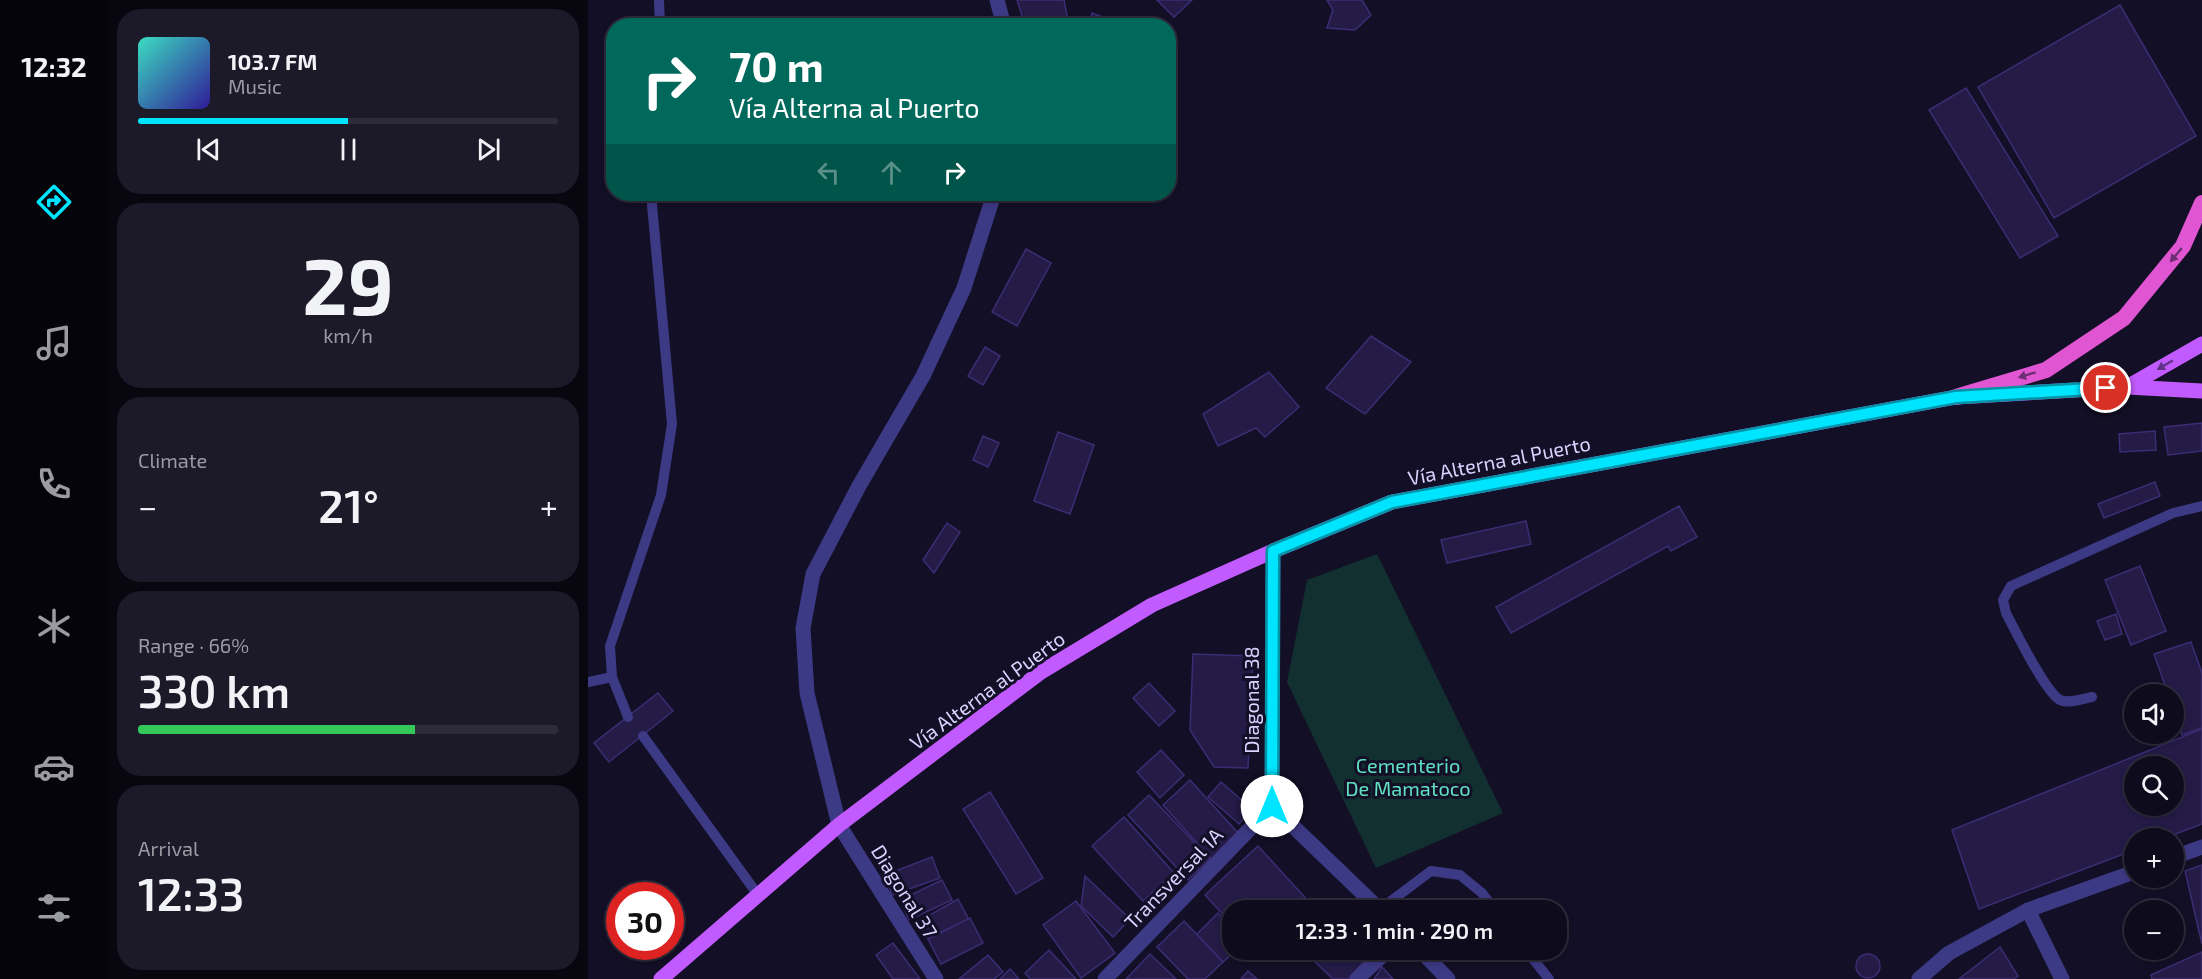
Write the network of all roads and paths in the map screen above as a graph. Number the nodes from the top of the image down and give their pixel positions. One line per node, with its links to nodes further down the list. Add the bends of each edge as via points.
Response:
1 (659, 0): 3 (lane)
2 (997, 0): 4 (street)
3 (660, 18)
4 (1002, 18)
5 (652, 201): 14 (lane, via 672,424 661,495 610,646)
6 (992, 201): 20 (street, Diagonal 37, via 964,288 922,376 813,574 803,628 807,693)
7 (2202, 203): 11 (highway, one-way to 11, via 2183,246 2124,318 2046,370)
8 (2202, 344): 9 (main road, Vía Alterna al Puerto, one-way to 9)
9 (2127, 387): 10 (main road, Vía Alterna al Puerto); 11 (main road, Vía Alterna al Puerto)
10 (2202, 391)
11 (1956, 397): 13 (main road, Vía Alterna al Puerto, via 1392,502)
12 (2202, 506): 16 (lane, via 2172,513 2011,586 2003,600 2006,613 2048,688 2059,700)
13 (1273, 551): 19 (street, Diagonal 38); 20 (main road, Vía Alterna al Puerto, via 1152,606 1041,672)
14 (612, 677): 15 (lane); 17 (lane)
15 (588, 682)
16 (2092, 697)
17 (628, 717)
18 (643, 735): 24 (lane)
19 (1272, 806): 25 (street); 34 (street, Transversal 1A)
20 (839, 825): 24 (main road, Vía Alterna al Puerto); 33 (street, Diagonal 37)
21 (2202, 847): 22 (street)
22 (2184, 853)
23 (2124, 876): 28 (street)
24 (758, 896): 32 (main road, Vía Alterna al Puerto)
25 (1370, 900)
26 (1393, 900): 27 (lane, via 1431,871 1460,875)
27 (1487, 900)
28 (2028, 910): 38 (street, via 1949,953); 39 (street)
29 (1377, 960): 35 (street)
30 (1430, 960): 36 (street)
31 (1534, 960): 37 (lane)
32 (661, 979)
33 (936, 979)
34 (1105, 979)
35 (1357, 979)
36 (1448, 979)
37 (1549, 979)
38 (1919, 979)
39 (2062, 979)

